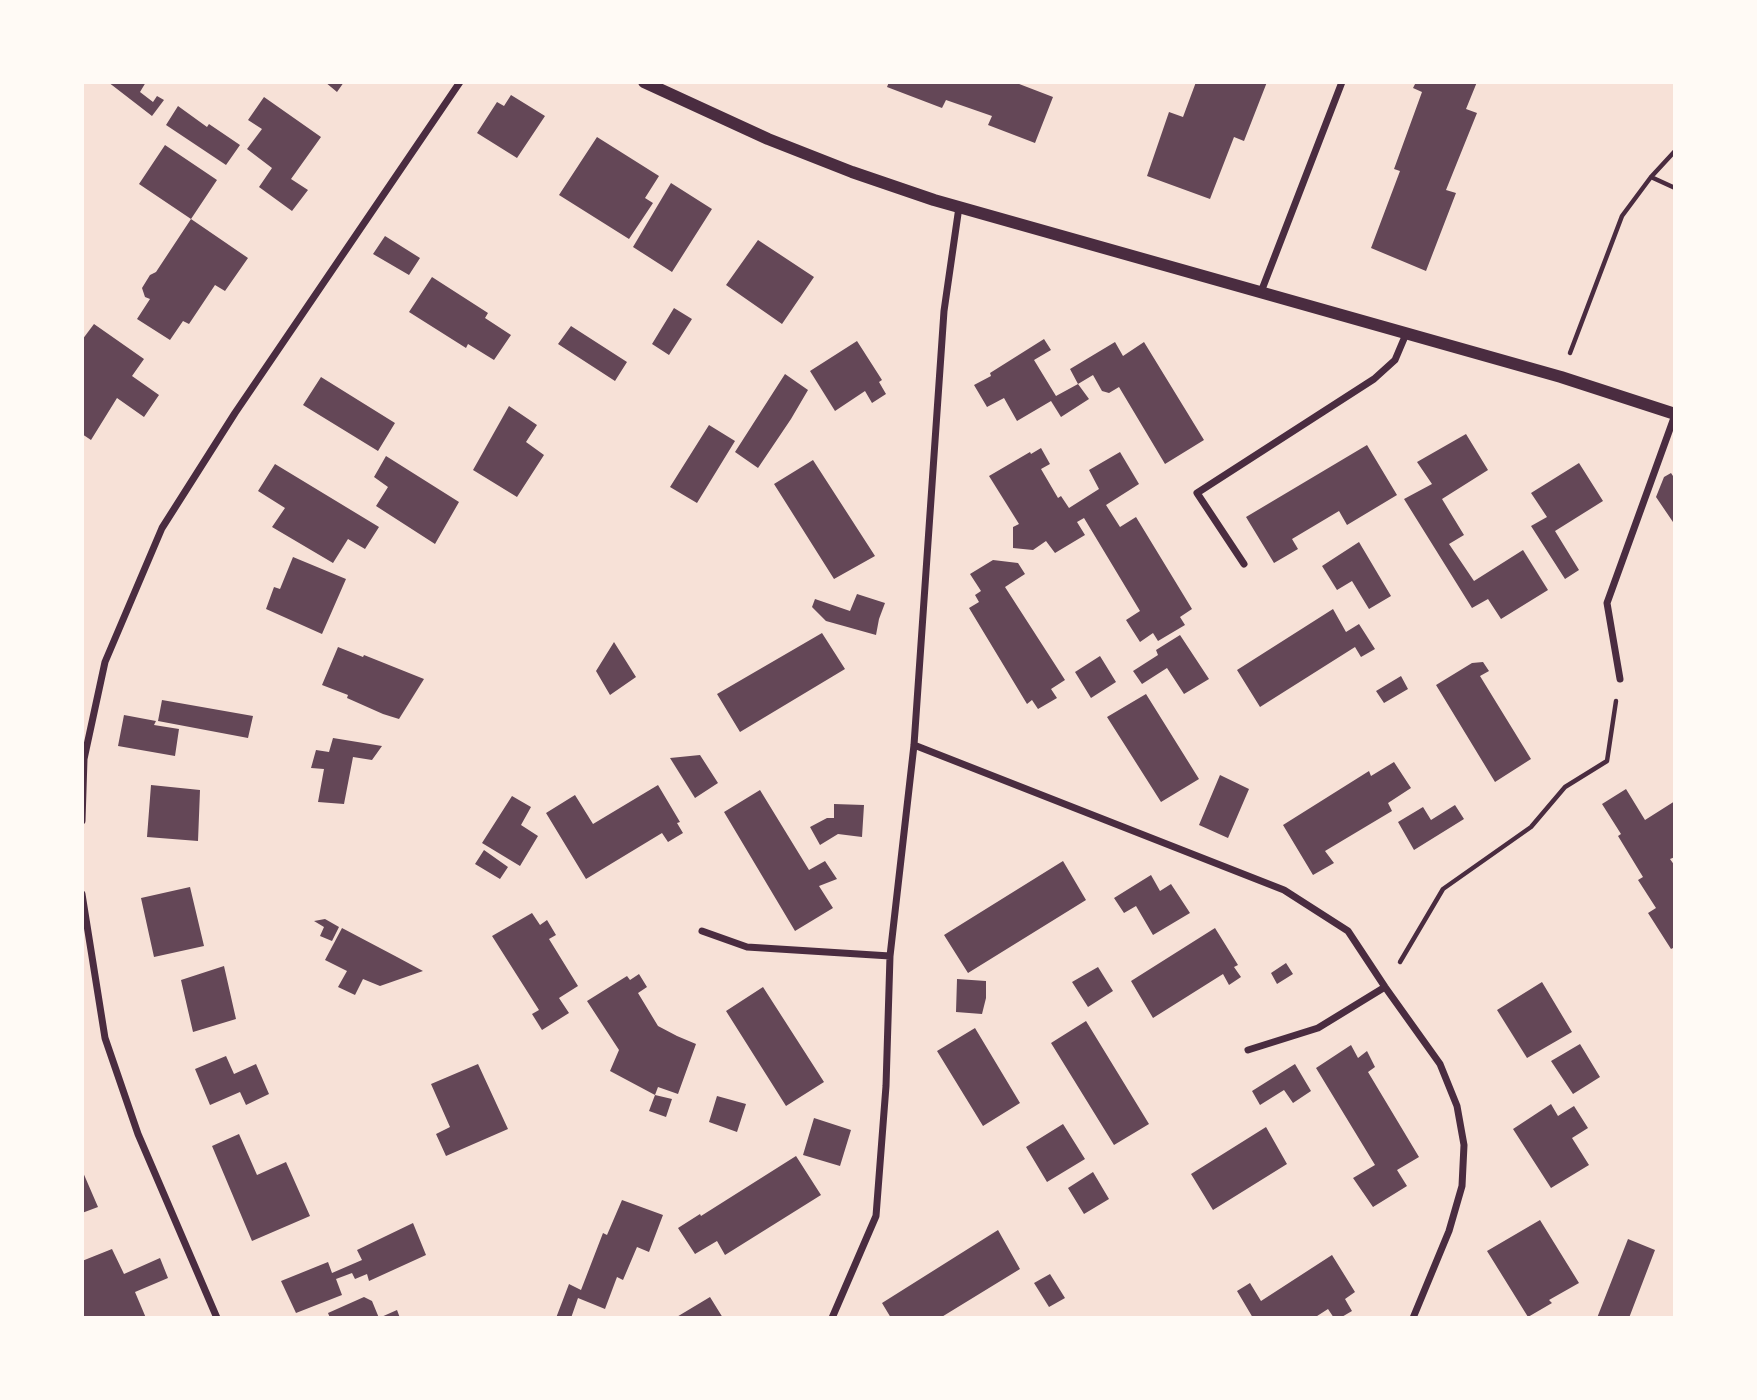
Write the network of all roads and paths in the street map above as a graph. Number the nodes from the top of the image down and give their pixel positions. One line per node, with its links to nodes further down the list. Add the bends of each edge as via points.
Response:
1 (460, 82): 15 (street, via 162,528 105,662 84,759)
2 (644, 82): 7 (street, via 768,139)
3 (1342, 82): 8 (street)
4 (1675, 151): 5 (path)
5 (1651, 177): 6 (path); 10 (path, via 1622,216)
6 (1675, 188)
7 (959, 207): 8 (street); 14 (street, via 944,311)
8 (1261, 292): 9 (street)
9 (1405, 334): 10 (street); 12 (street, via 1395,360 1374,379 1197,493)
10 (1561, 377): 11 (street)
11 (1675, 414): 13 (street, via 1607,603)
12 (1244, 564)
13 (1620, 679): 19 (path, via 1606,761 1564,787 1531,827 1443,889)
14 (914, 745): 18 (street); 19 (street, via 1284,890 1348,931)
15 (82, 821)
16 (82, 894): 21 (street, via 105,1038 138,1134)
17 (702, 931): 18 (street, via 747,947)
18 (890, 956): 22 (street, via 876,1216)
19 (1385, 987): 20 (street, via 1318,1028); 23 (street, via 1440,1065 1457,1106 1464,1145 1462,1186 1449,1231)
20 (1248, 1050)
21 (217, 1318)
22 (832, 1318)
23 (1413, 1318)

